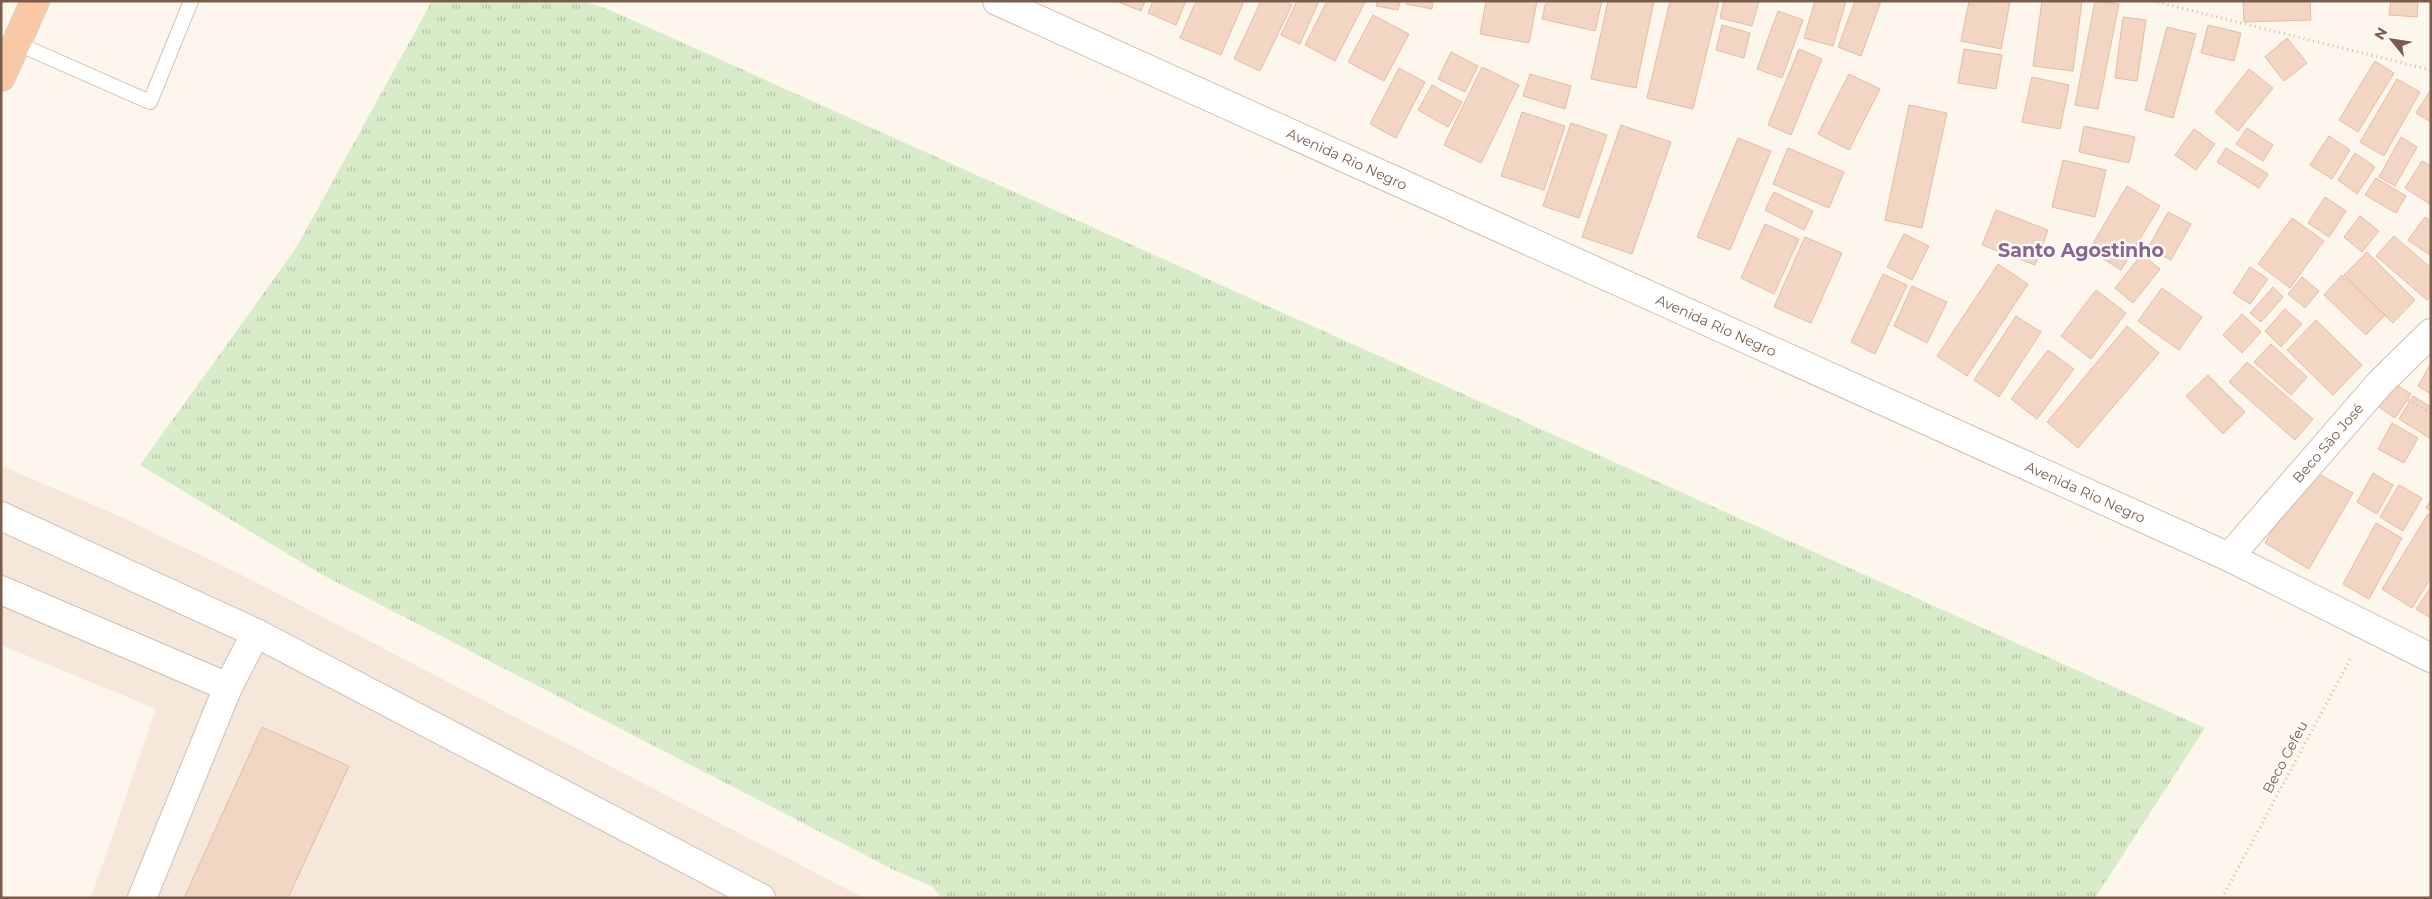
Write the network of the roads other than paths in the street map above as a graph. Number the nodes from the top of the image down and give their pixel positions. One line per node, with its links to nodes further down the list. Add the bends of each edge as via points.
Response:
1 (35, 1): 4 (highway)
2 (191, 1): 4 (lane, via 150,102)
3 (997, 1): 8 (street, Avenida Rio Negro)
4 (16, 43): 5 (highway)
5 (1, 76)
6 (2431, 332): 8 (street, Beco São José, via 2380,383)
7 (1, 516): 10 (street)
8 (2229, 557): 11 (street, Avenida Rio Negro)
9 (1, 590): 12 (street)
10 (256, 634): 12 (street); 14 (street)
11 (2431, 658)
12 (228, 687): 13 (street)
13 (142, 898)
14 (762, 898)

